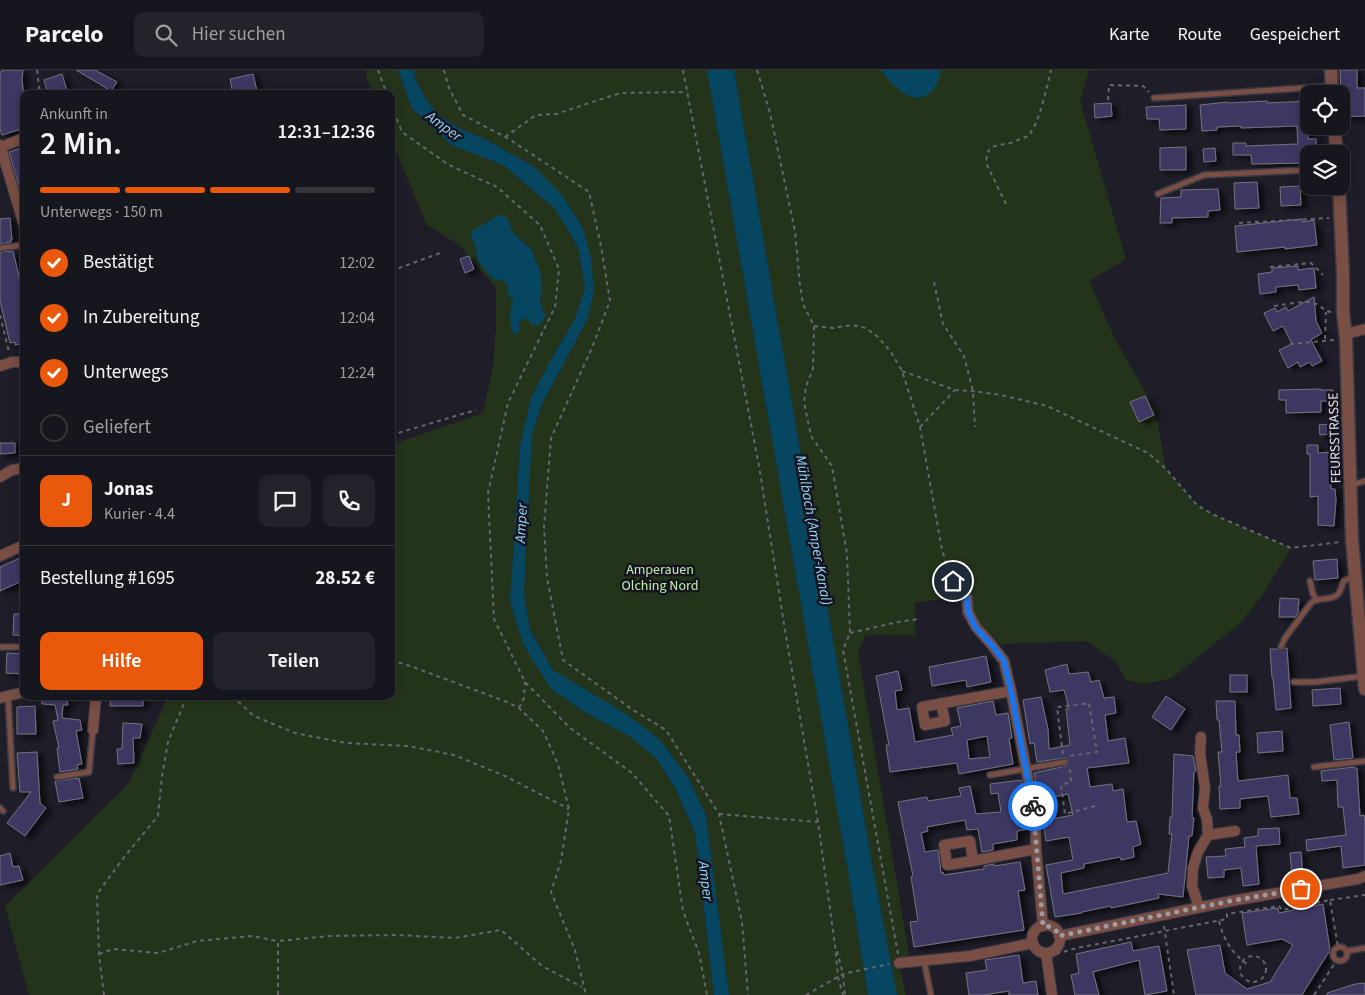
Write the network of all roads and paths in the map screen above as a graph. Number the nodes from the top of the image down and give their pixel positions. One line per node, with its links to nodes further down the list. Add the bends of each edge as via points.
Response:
1 (37, 70): 9 (path)
2 (378, 70): 10 (path)
3 (444, 70): 16 (path, via 463,115)
4 (683, 70): 12 (path)
5 (758, 70): 37 (path, via 795,231 803,304)
6 (1050, 70): 22 (path, via 1036,122 1027,136 993,146 988,152 987,165)
7 (1331, 70): 8 (street)
8 (1332, 85)
9 (40, 90)
10 (386, 90)
11 (1300, 91): 13 (lane)
12 (687, 92): 16 (path, via 620,92 556,114 536,115); 93 (path, via 759,466)
13 (1154, 98): 14 (path, via 1143,86 1109,85)
14 (1108, 100)
15 (395, 114): 70 (path, via 402,132 450,165 497,187 540,225 559,269 555,307 508,403 488,493 494,619)
16 (504, 137): 92 (path, via 589,192 610,301 551,438 544,527 547,578 563,660 666,730)
17 (20, 139): 18 (street)
18 (0, 146): 23 (street)
19 (1300, 170): 20 (lane, via 1204,175)
20 (1158, 194)
21 (1340, 195): 24 (street, FEURSSTRASSE)
22 (1006, 204)
23 (20, 210)
24 (1341, 217): 25 (path); 35 (street, FEURSSTRASSE)
25 (1239, 222)
26 (20, 246): 27 (lane)
27 (0, 248)
28 (440, 253): 30 (path)
29 (1270, 267): 31 (path, via 1311,263)
30 (395, 270)
31 (1323, 275)
32 (934, 282): 47 (path, via 943,324 964,356)
33 (1274, 306): 34 (path, via 1314,303)
34 (1326, 312): 35 (path); 40 (path)
35 (1343, 312): 39 (street, FEURSSTRASSE)
36 (0, 315): 42 (path)
37 (814, 326): 45 (path, via 866,328 891,352); 64 (path, via 813,369 804,402 811,436 832,466 847,554)
38 (1365, 329): 39 (street)
39 (1346, 337): 40 (path); 55 (street, FEURSSTRASSE)
40 (1325, 340): 41 (path)
41 (1290, 344)
42 (12, 362): 43 (street); 44 (street)
43 (20, 362)
44 (0, 366)
45 (902, 371): 46 (path); 49 (path)
46 (955, 390): 47 (path); 49 (path)
47 (972, 391): 50 (path); 56 (path, via 1047,406 1148,453 1197,505 1291,548)
48 (476, 410): 51 (path)
49 (920, 427): 60 (path, via 942,550)
50 (975, 427)
51 (395, 434)
52 (20, 469): 53 (street)
53 (0, 477)
54 (1365, 481): 55 (lane)
55 (1350, 485): 56 (street, FEURSSTRASSE)
56 (1352, 540): 59 (street, FEURSSTRASSE)
57 (20, 548): 58 (street)
58 (0, 556)
59 (1359, 580): 62 (lane, via 1344,581 1335,596); 69 (street, FEURSSTRASSE)
60 (953, 581): 73 (street, via 967,598 968,612 976,628 1004,661)
61 (1310, 581): 62 (lane)
62 (1316, 599): 66 (lane)
63 (918, 619): 64 (path)
64 (850, 633): 118 (path, via 843,650)
65 (17, 647): 67 (lane)
66 (1281, 647)
67 (0, 648)
68 (395, 661): 80 (path)
69 (1364, 676): 71 (lane); 72 (street, FEURSSTRASSE)
70 (525, 682): 80 (path, via 524,698); 126 (path, via 570,728 632,773 669,816 683,910 699,953)
71 (1294, 682)
72 (1365, 689)
73 (1011, 691): 79 (street); 86 (street)
74 (20, 693): 75 (street)
75 (4, 697): 89 (lane)
76 (96, 700): 81 (street)
77 (185, 700): 113 (path, via 168,742 158,816 97,894)
78 (236, 700): 91 (path, via 254,716 295,733 346,743 408,746 454,755)
79 (941, 703)
80 (519, 708): 91 (path, via 543,731 558,764)
81 (93, 730): 88 (lane, via 89,772)
82 (1201, 737): 95 (street)
83 (1064, 760): 83 (path, via 1096,752 1089,703 1057,707); 86 (lane); 90 (path, via 1069,762 1071,782 1061,785 1066,814)
84 (1365, 761): 85 (lane)
85 (1314, 768)
86 (1026, 769): 87 (lane); 96 (street, via 1035,814)
87 (990, 775)
88 (57, 777)
89 (13, 788)
90 (1100, 805)
91 (569, 808): 122 (path, via 561,861 551,892 574,950)
92 (718, 814): 93 (path); 127 (path, via 742,922)
93 (818, 822): 109 (path)
94 (1235, 831): 95 (street)
95 (1208, 835): 101 (street, via 1193,868 1192,886)
96 (1036, 849): 97 (street); 104 (street)
97 (973, 861)
98 (1365, 876): 101 (street)
99 (1365, 895): 100 (path)
100 (1330, 900): 103 (path, via 1282,910 1279,906 1227,914 1227,919); 110 (path)
101 (1199, 907): 102 (street)
102 (1162, 915): 105 (path); 106 (street)
103 (1219, 921): 105 (path); 116 (path, via 1222,934)
104 (1043, 926): 106 (street, via 1054,928); 108 (street, via 1034,932)
105 (1164, 931): 114 (path); 132 (path)
106 (1059, 936): 114 (street, via 1059,944)
107 (278, 941): 113 (path, via 252,936 197,941 158,953 113,949); 122 (path, via 328,936 455,938 501,930 542,966); 124 (path)
108 (1033, 943): 114 (street); 115 (street, via 970,956)
109 (835, 945): 120 (path); 121 (path)
110 (1338, 947): 112 (lane); 117 (lane, via 1333,954)
111 (1365, 948): 112 (lane)
112 (1347, 951): 117 (lane, via 1346,958)
113 (99, 954): 123 (path)
114 (1046, 954): 131 (street)
115 (924, 961): 118 (street); 130 (lane)
116 (1242, 961): 116 (path, via 1249,956 1259,956 1267,967 1265,976 1259,981 1246,980 1240,972); 119 (path)
117 (1338, 961): 133 (path)
118 (896, 963): 120 (path)
119 (1248, 965)
120 (843, 974): 121 (path); 129 (path)
121 (838, 977): 128 (path); 129 (path)
122 (584, 988): 125 (path)
123 (104, 995)
124 (278, 995)
125 (586, 995)
126 (707, 995)
127 (748, 995)
128 (806, 995)
129 (844, 995)
130 (931, 995)
131 (1052, 995)
132 (1174, 995)
133 (1314, 995)

